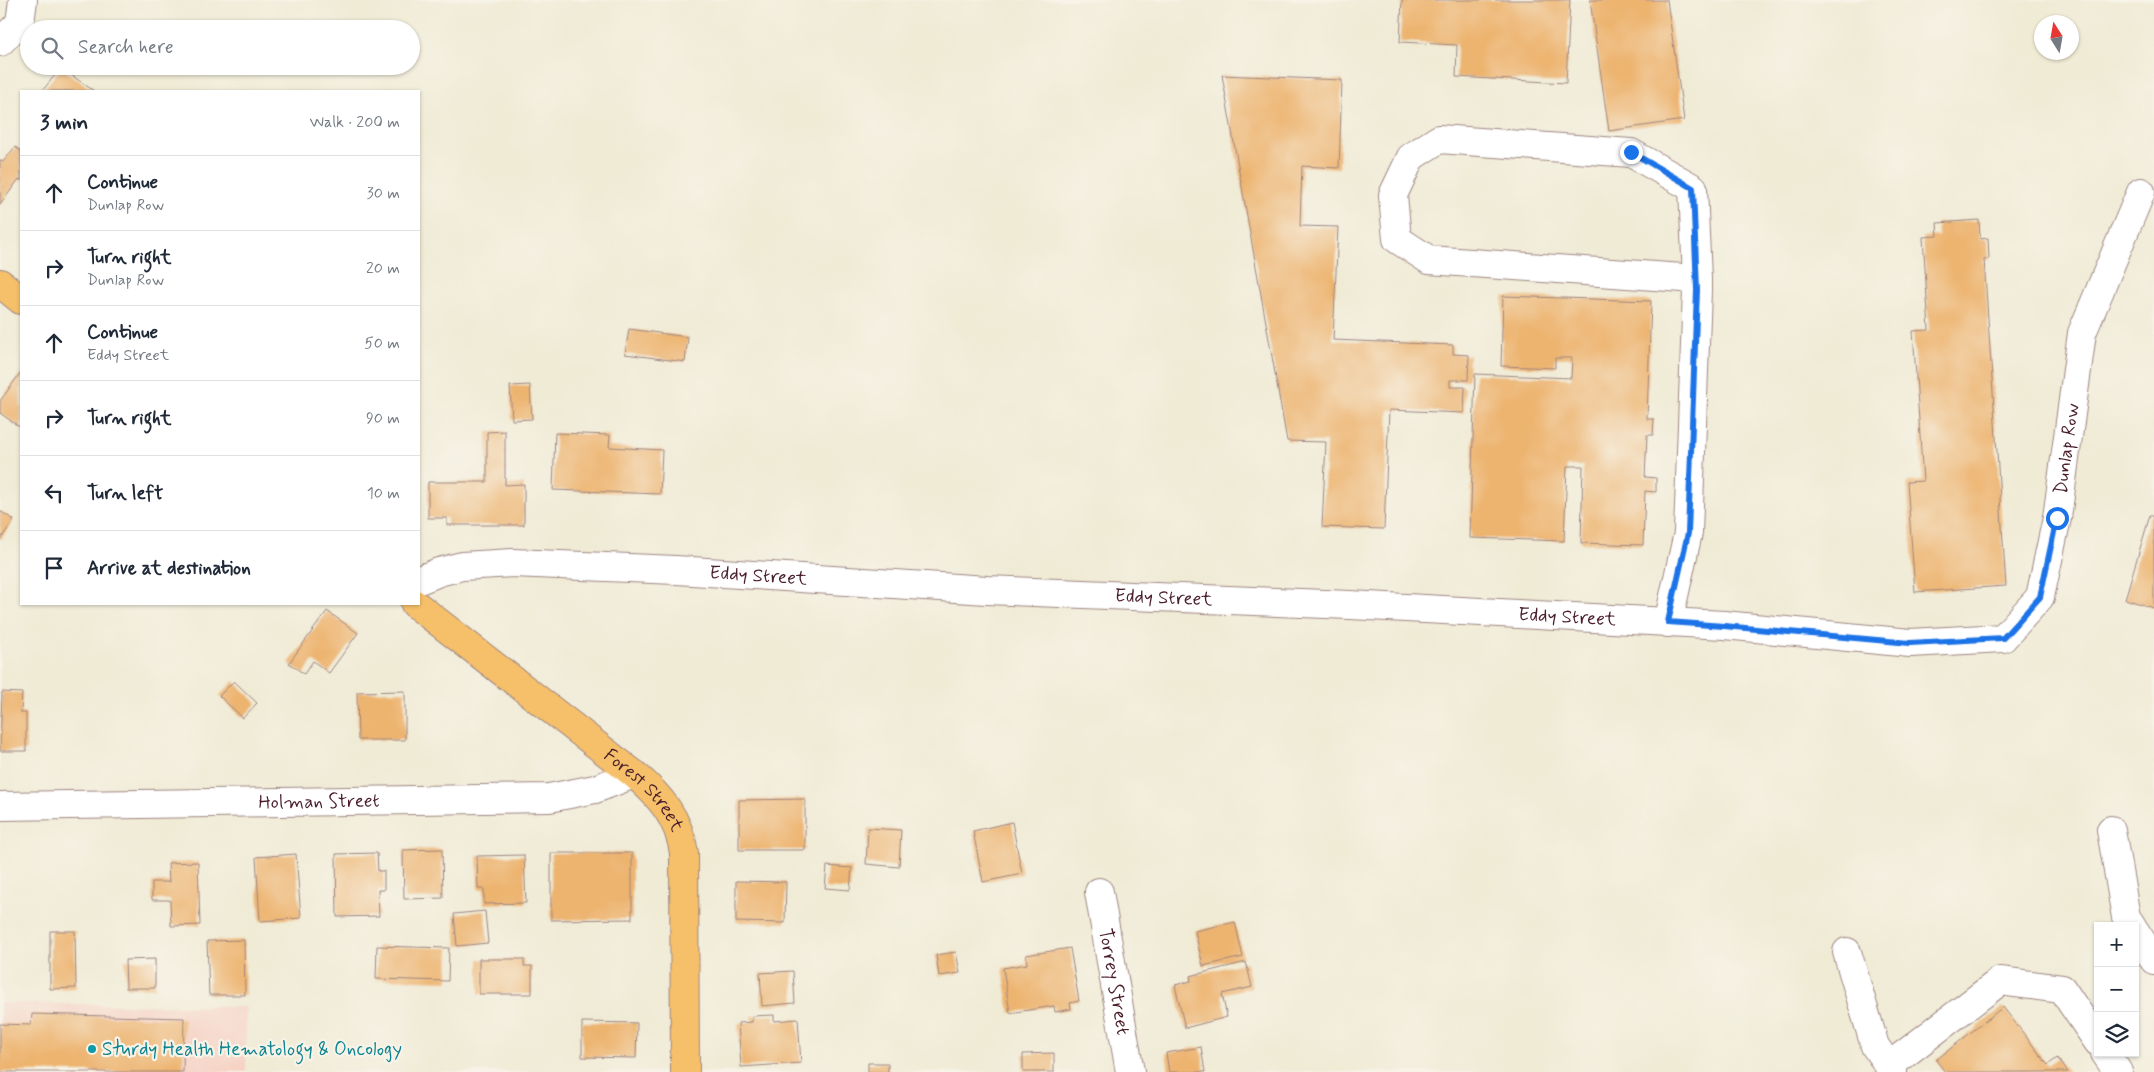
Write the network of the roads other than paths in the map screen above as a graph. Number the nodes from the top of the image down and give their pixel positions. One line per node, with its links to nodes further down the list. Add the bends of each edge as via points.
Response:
1 (23, 0): 2 (street)
2 (20, 20)
3 (20, 23): 4 (street)
4 (0, 42)
5 (2141, 192): 12 (street, Dunlap Row, via 2082,333 2057,518 2040,597 2003,638)
6 (1697, 279): 6 (street, via 1693,188 1631,152 1439,139 1411,157 1393,195 1397,238 1429,260); 11 (street, via 1688,533)
7 (0, 283): 8 (main road)
8 (20, 299)
9 (420, 580): 11 (street, Eddy Street, via 462,566 513,563 987,590)
10 (416, 605): 13 (main road, Forest Street)
11 (1668, 622): 12 (street, Eddy Street)
12 (1910, 643)
13 (634, 774): 14 (street, Holman Street, via 595,789 549,798); 24 (main road, Forest Street, via 667,806 683,842)
14 (0, 806)
15 (2111, 830): 17 (street)
16 (1099, 892): 25 (street, Torrey Street)
17 (2129, 922)
18 (2139, 937): 20 (street)
19 (1847, 952): 23 (street, via 1875,1046)
20 (2154, 960)
21 (2094, 1036): 23 (street, via 2062,989 2000,981)
22 (2108, 1057): 26 (street)
23 (1891, 1069)
24 (685, 1072)
25 (1130, 1072)
26 (2118, 1072)

